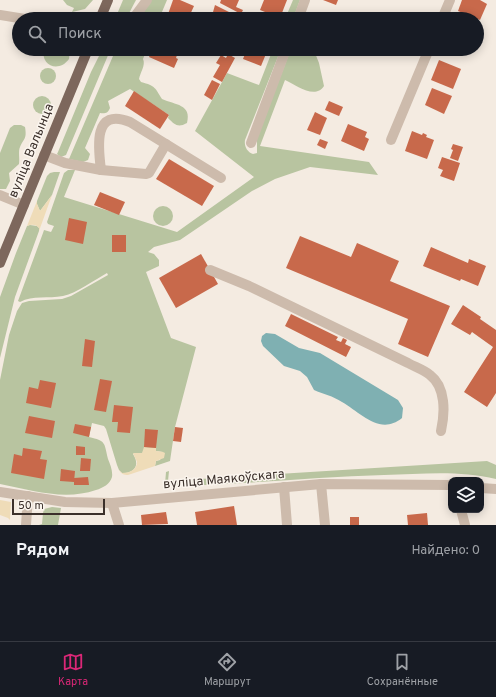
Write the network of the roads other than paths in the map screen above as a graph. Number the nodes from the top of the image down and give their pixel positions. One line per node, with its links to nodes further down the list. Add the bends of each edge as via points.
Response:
1 (108, 0): 5 (main road)
2 (147, 0): 6 (street)
3 (305, 0): 7 (street)
4 (450, 0): 8 (street)
5 (103, 12)
6 (138, 12)
7 (301, 12)
8 (445, 12)
9 (0, 15): 10 (street)
10 (12, 17)
11 (85, 56): 17 (main road, вуліца Валынца)
12 (283, 56): 15 (street)
13 (426, 56): 14 (street)
14 (391, 140)
15 (250, 143)
16 (166, 144): 18 (street, via 149,173); 18 (street, via 130,122 115,119 103,126 99,132); 19 (street)
17 (44, 155): 18 (street, via 65,164); 21 (main road, вуліца Валынца)
18 (100, 170)
19 (221, 178)
20 (0, 195): 21 (street)
21 (24, 205): 22 (main road, вуліца Валынца)
22 (0, 264)
23 (210, 270): 24 (street, via 249,286 430,375 441,388)
24 (441, 431)
25 (321, 484): 26 (street, вуліца Маякоўскага); 27 (street, вуліца Маякоўскага); 37 (street)
26 (448, 485)
27 (284, 487): 32 (street, вуліца Маякоўскага); 36 (street)
28 (484, 488): 29 (street)
29 (496, 489)
30 (0, 492): 31 (street, вуліца Маякоўскага)
31 (28, 496): 32 (street, вуліца Маякоўскага, via 65,502); 34 (street)
32 (112, 503): 35 (street)
33 (462, 513): 38 (street)
34 (26, 525)
35 (119, 525)
36 (287, 525)
37 (325, 525)
38 (464, 525)

